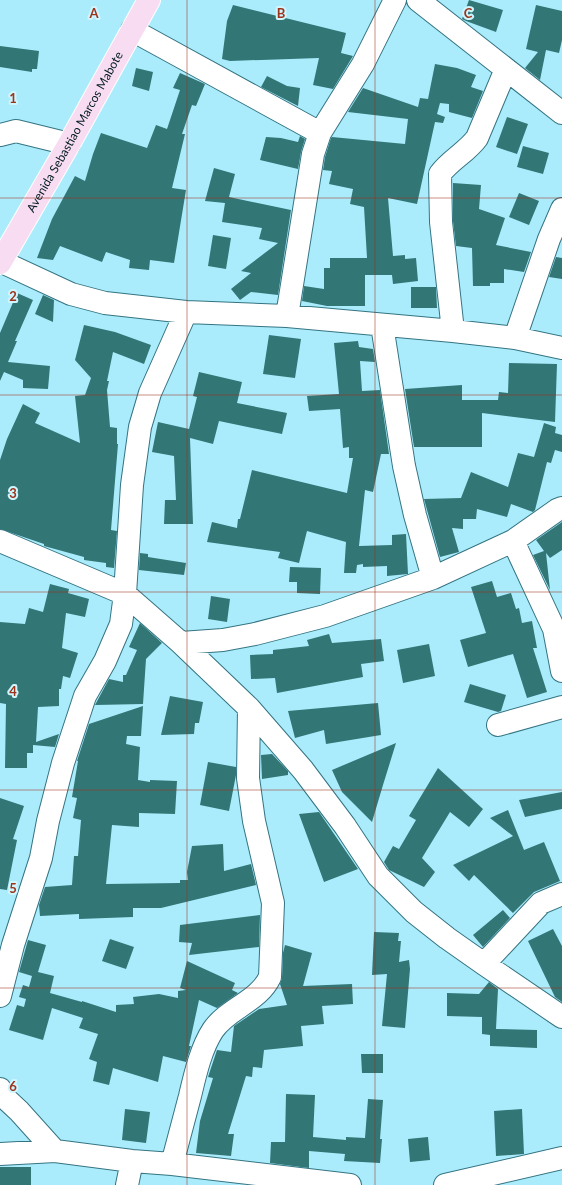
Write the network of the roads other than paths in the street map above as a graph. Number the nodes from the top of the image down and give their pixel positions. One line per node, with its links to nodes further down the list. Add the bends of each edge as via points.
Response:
1 (150, 0): 4 (main road, Avenida Sebastiao Marcos Mabote)
2 (395, 0): 7 (street, via 363,64)
3 (418, 0): 5 (street)
4 (132, 30): 7 (street); 9 (main road, Avenida Sebastiao Marcos Mabote)
5 (506, 69): 6 (street); 15 (street, via 477,138 440,174 441,222)
6 (562, 113)
7 (320, 133): 13 (street, via 313,154)
8 (0, 135): 9 (street, via 16,132)
9 (69, 144): 11 (main road, Avenida Sebastiao Marcos Mabote)
10 (562, 209): 16 (street)
11 (0, 262): 12 (street, via 71,294 105,304)
12 (186, 312): 13 (street); 22 (street, via 150,393 140,427 132,485)
13 (287, 316): 14 (street)
14 (382, 325): 15 (street); 21 (street, via 404,466)
15 (453, 331): 16 (street)
16 (514, 338): 17 (street)
17 (562, 348)
18 (562, 508): 20 (street)
19 (0, 541): 22 (street)
20 (513, 541): 21 (street); 24 (street, via 554,630)
21 (433, 578): 23 (street, via 325,616 255,634 223,640)
22 (125, 594): 23 (street); 29 (street, via 121,624 105,661 85,696 48,820 41,858)
23 (181, 643): 26 (street)
24 (562, 671)
25 (562, 707): 27 (street)
26 (248, 708): 30 (street, via 303,770 378,876 414,912); 38 (street, via 248,778 254,821 273,903 270,977 254,997 224,1017 213,1031 198,1064)
27 (498, 725)
28 (562, 894): 30 (street, via 541,903)
29 (6, 943): 31 (street)
30 (484, 964): 32 (street)
31 (0, 996)
32 (562, 1017)
33 (0, 1089): 34 (street, via 4,1097)
34 (55, 1151): 35 (street); 37 (street)
35 (0, 1154)
36 (562, 1158): 41 (street)
37 (132, 1161): 38 (street); 39 (street)
38 (172, 1164): 40 (street)
39 (127, 1185)
40 (350, 1185)
41 (445, 1185)

